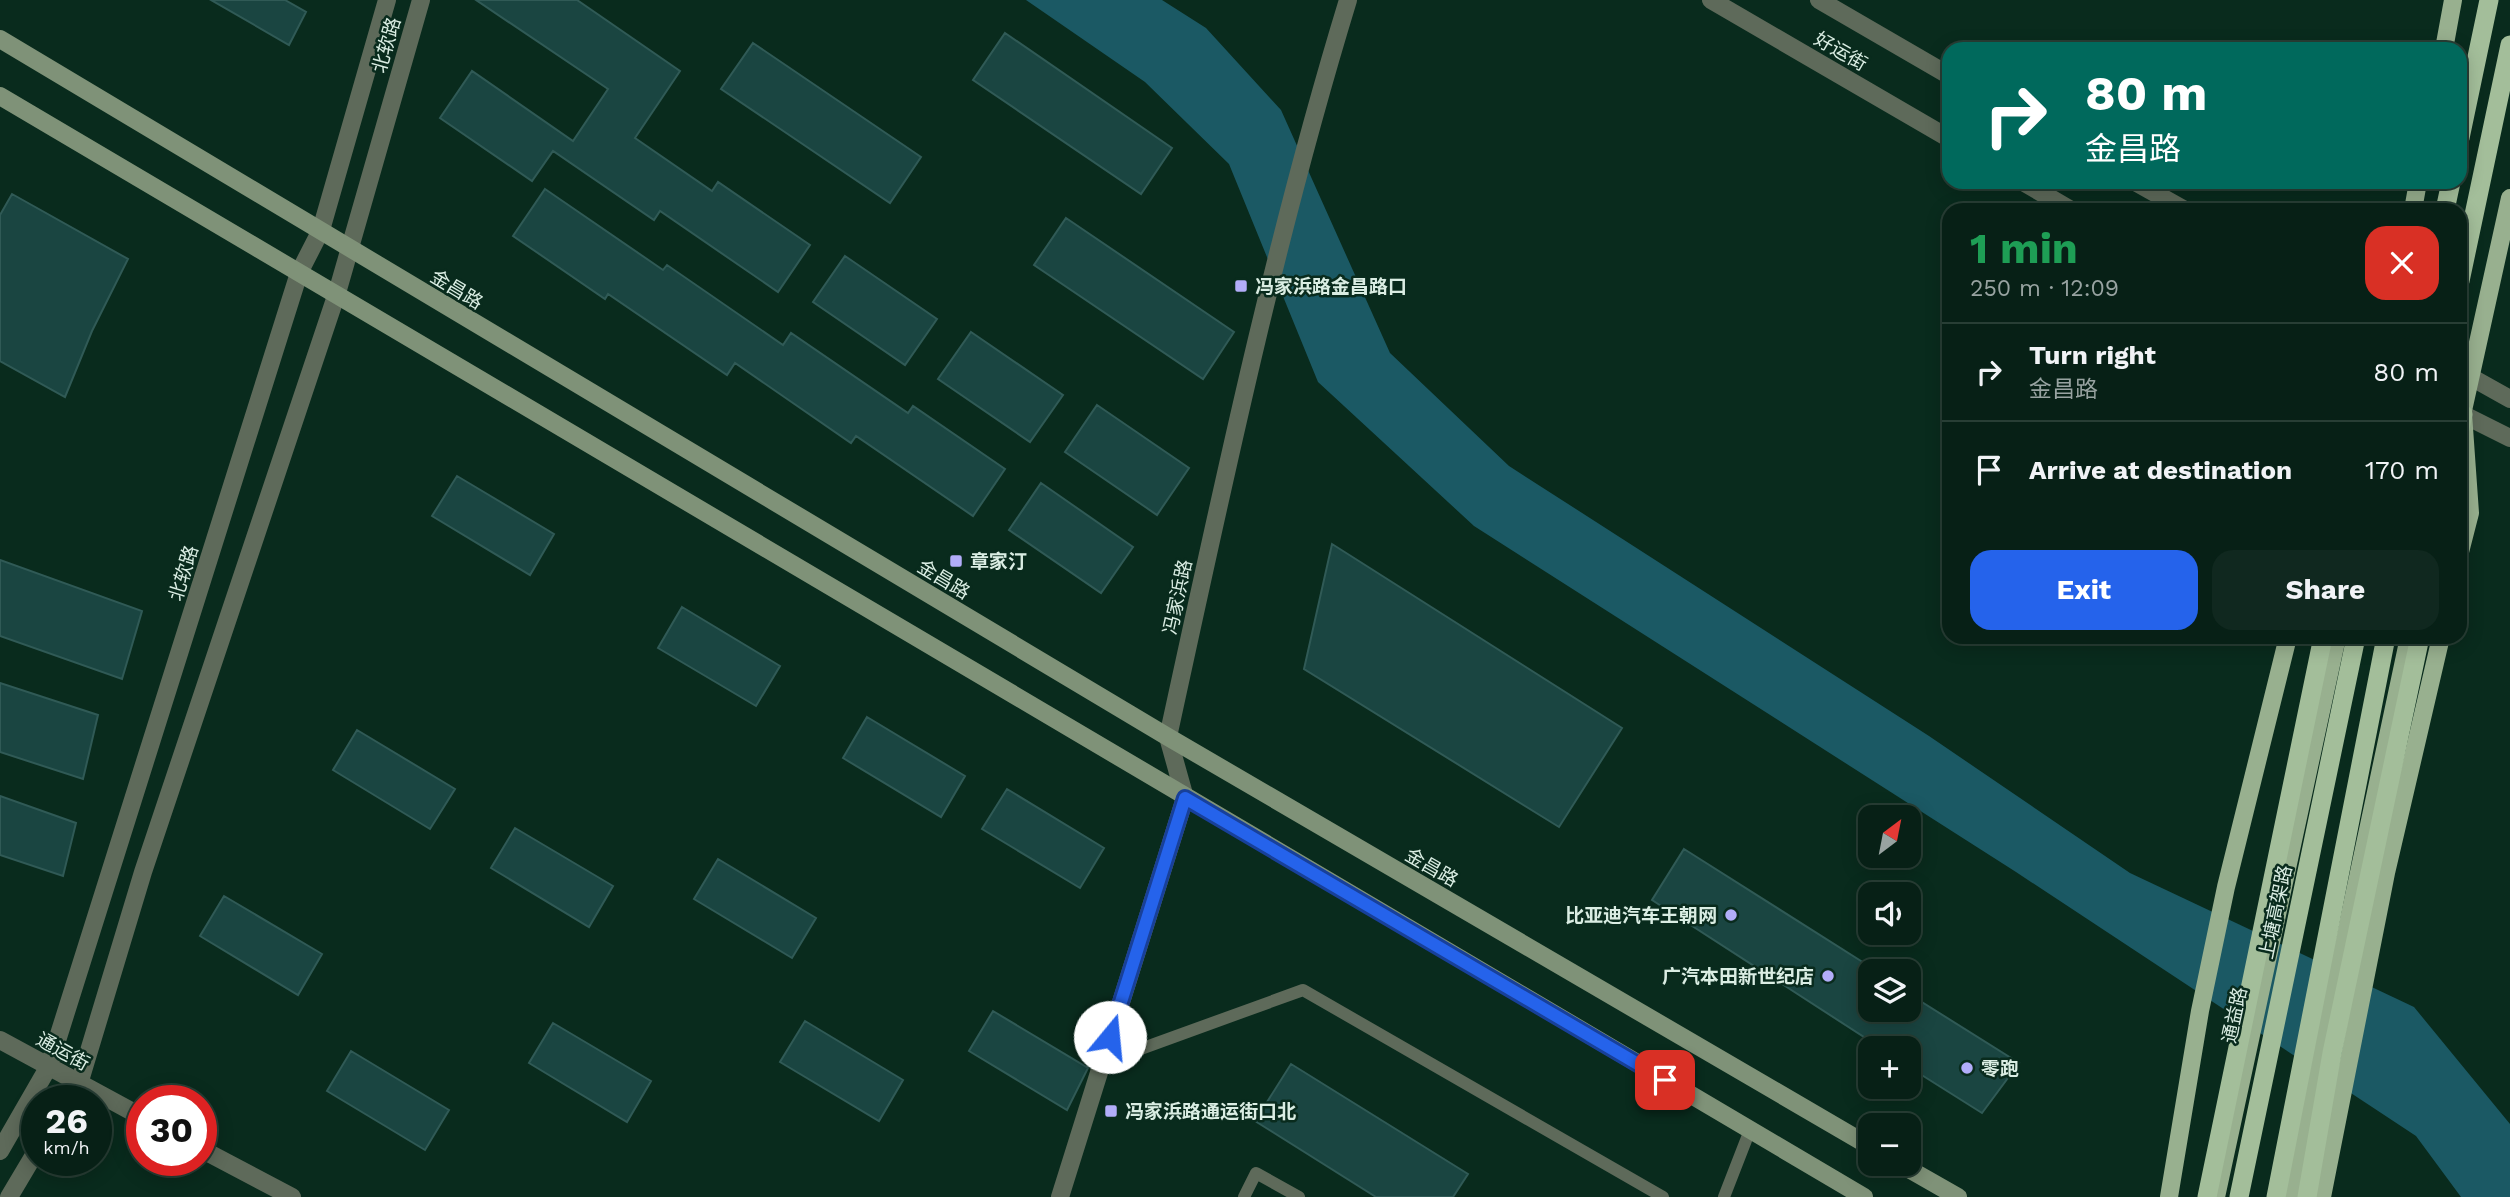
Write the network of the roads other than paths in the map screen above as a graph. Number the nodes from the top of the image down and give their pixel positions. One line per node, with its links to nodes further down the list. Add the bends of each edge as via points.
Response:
1 (387, 0): 20 (street, 北软路)
2 (421, 0): 21 (street, 北软路)
3 (1348, 0): 40 (street, 冯家浜路, via 1306,137 1271,275)
4 (1711, 0): 14 (street, 好运街)
5 (1819, 0): 11 (street, 好运街)
6 (2453, 0): 9 (main road)
7 (2489, 0): 13 (highway)
8 (0, 39): 20 (main road, 金昌路)
9 (2445, 42)
10 (2510, 45): 22 (highway)
11 (1942, 71)
12 (0, 96): 23 (main road)
13 (2467, 105)
14 (1942, 134)
15 (2035, 189): 18 (street)
16 (2148, 189): 19 (street)
17 (2510, 198): 25 (main road)
18 (2059, 203)
19 (2172, 203)
20 (321, 230): 21 (main road, 金昌路); 23 (street, 北软路)
21 (348, 248): 24 (street, 北软路); 40 (main road, 金昌路)
22 (2467, 248)
23 (299, 273): 24 (main road); 44 (street, 北软路)
24 (337, 293): 41 (main road); 45 (street, 北软路, via 144,873)
25 (2467, 371)
26 (2467, 376): 27 (street)
27 (2510, 399)
28 (2467, 422): 29 (street)
29 (2510, 438)
30 (2467, 482): 31 (main road)
31 (2467, 525)
32 (2286, 644): 62 (main road, via 2226,887)
33 (2321, 644): 63 (highway)
34 (2336, 644): 64 (main road, 通益路)
35 (2355, 644): 65 (highway, 上塘高架路)
36 (2385, 644): 66 (highway)
37 (2407, 644): 67 (main road)
38 (2419, 644): 68 (highway, via 2332,1053)
39 (2439, 644): 69 (main road, via 2386,873)
40 (1168, 737): 41 (street, 冯家浜路); 48 (main road, 金昌路)
41 (1185, 798): 43 (street); 47 (main road)
42 (0, 1040): 44 (street, 通运街)
43 (1102, 1063): 55 (street); 58 (lane, via 1303,990)
44 (49, 1066): 45 (street, 通运街); 49 (street, 北软路)
45 (79, 1084): 46 (street, 通运街)
46 (126, 1109)
47 (1750, 1130): 59 (lane); 60 (main road)
48 (1858, 1139)
49 (0, 1151)
50 (217, 1157): 54 (street)
51 (22, 1176): 53 (street)
52 (1921, 1176): 61 (main road)
53 (9, 1197)
54 (292, 1197)
55 (1059, 1197)
56 (1244, 1197): 57 (lane, via 1256,1173)
57 (1299, 1197)
58 (1663, 1197)
59 (1724, 1197)
60 (1864, 1197)
61 (1958, 1197)
62 (2169, 1197)
63 (2207, 1197)
64 (2216, 1197)
65 (2239, 1197)
66 (2276, 1197)
67 (2290, 1197)
68 (2307, 1197)
69 (2322, 1197)

